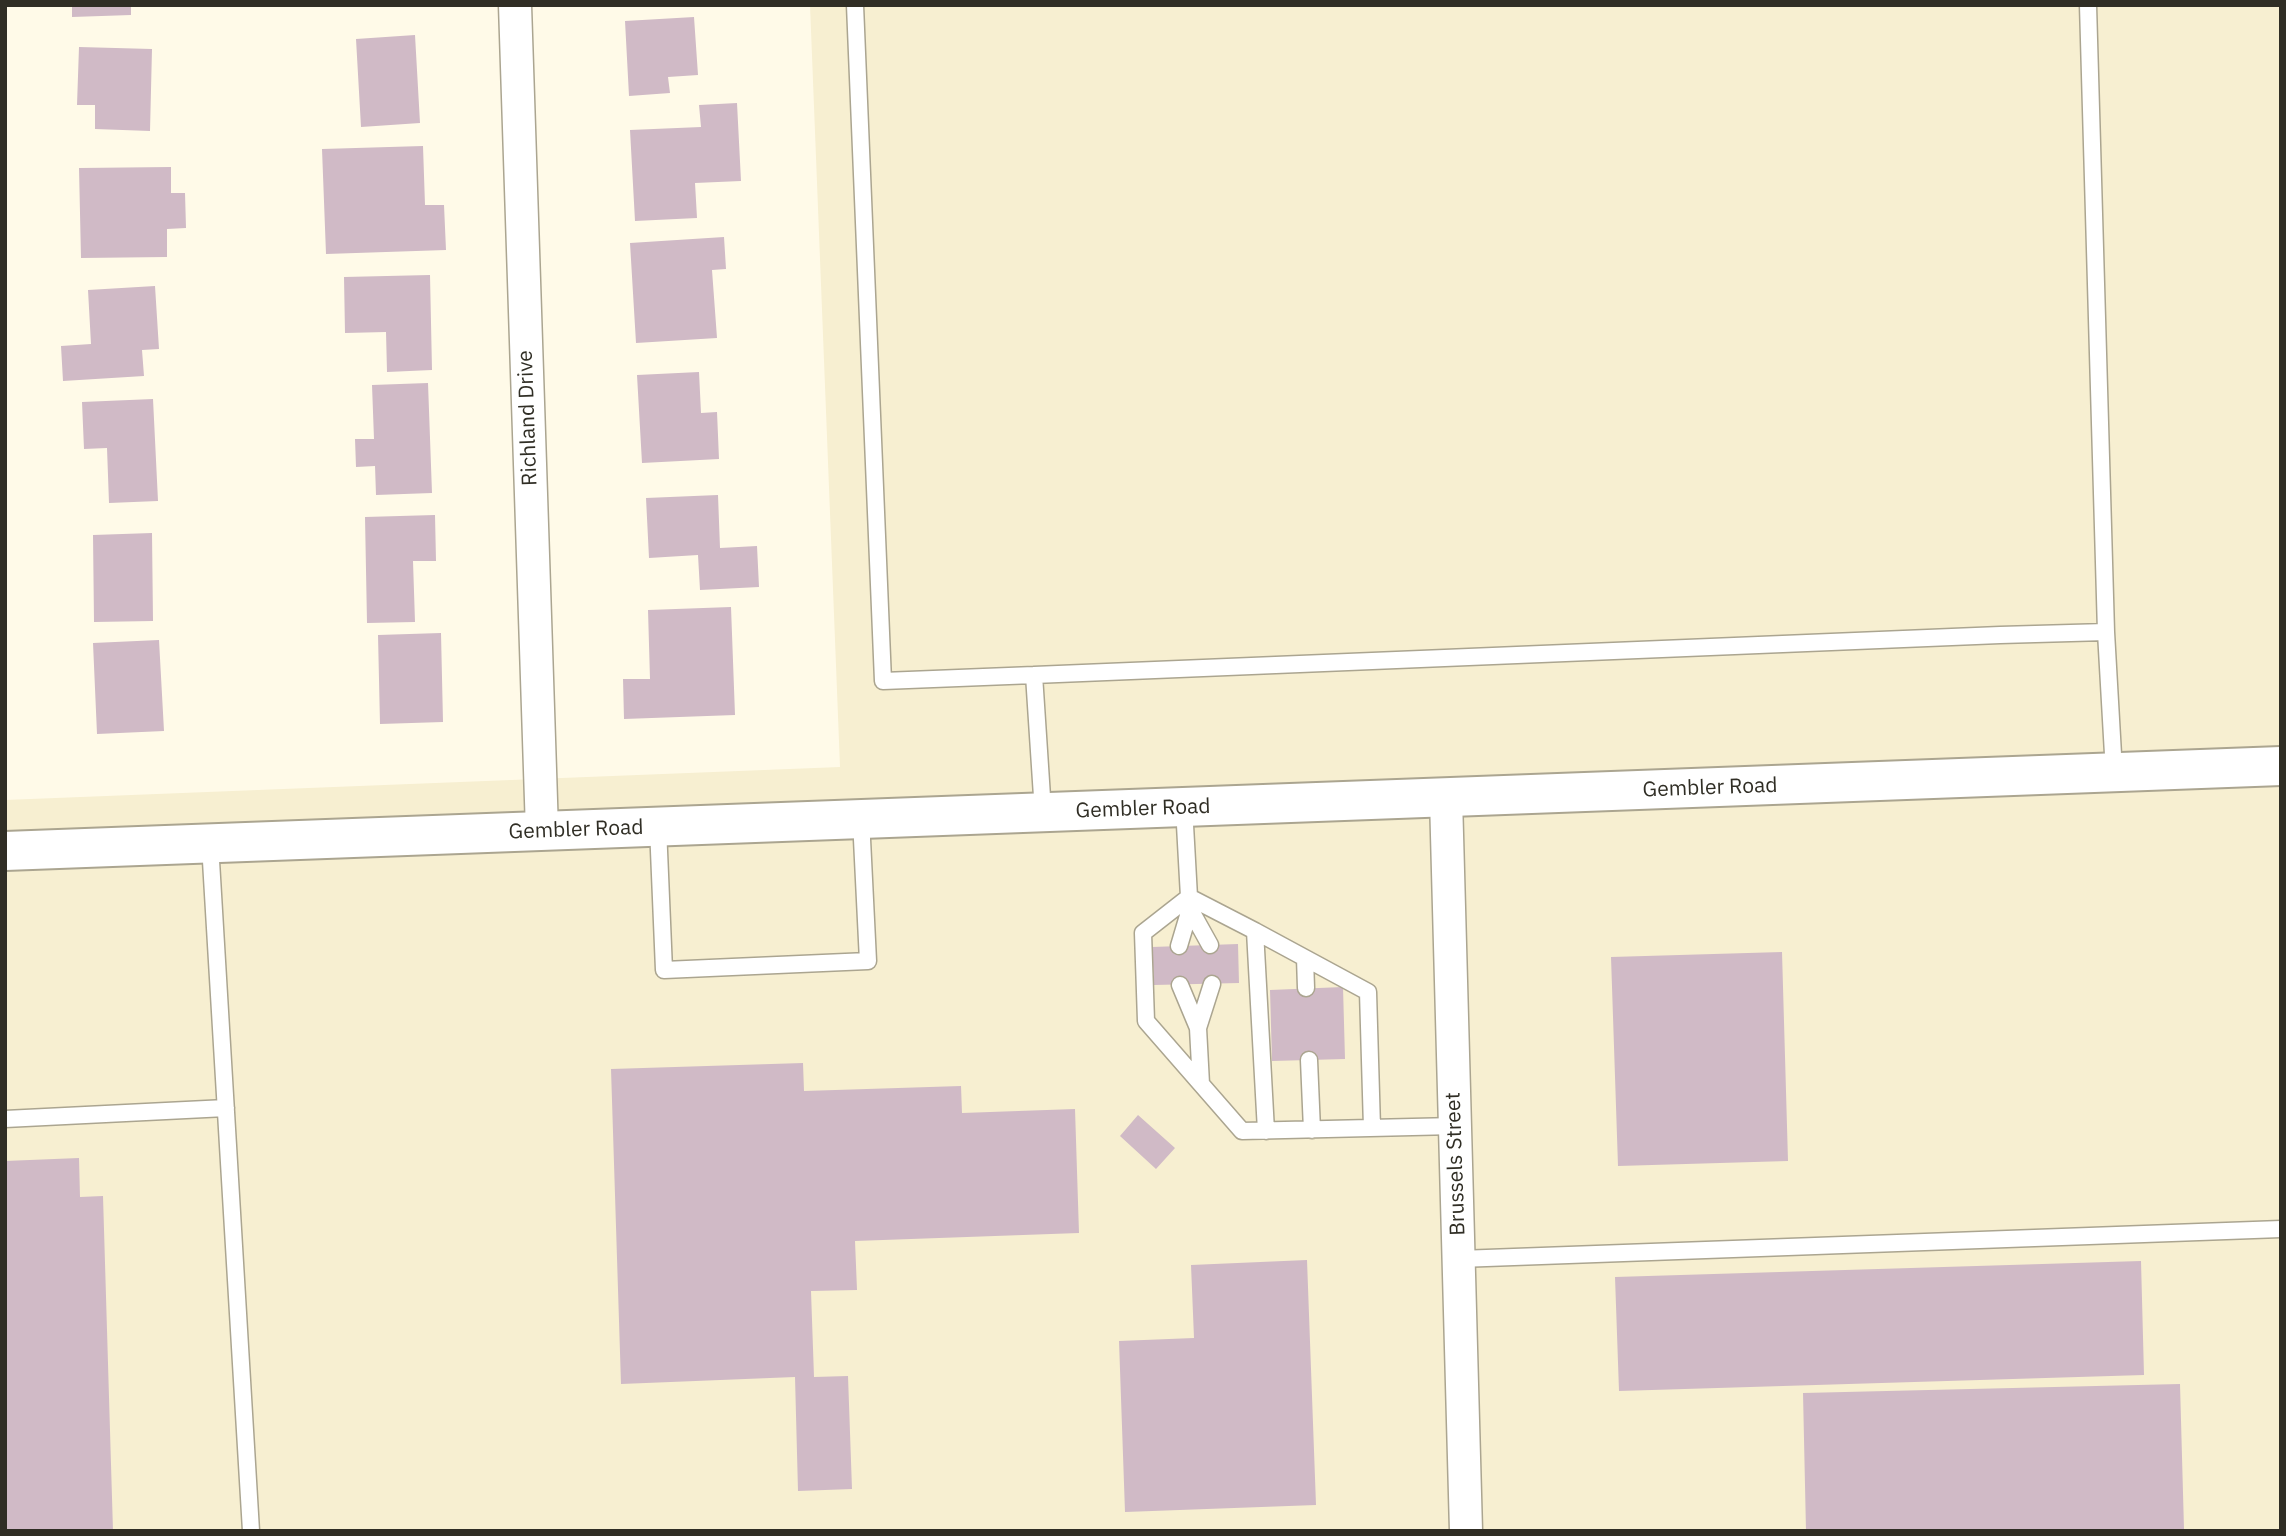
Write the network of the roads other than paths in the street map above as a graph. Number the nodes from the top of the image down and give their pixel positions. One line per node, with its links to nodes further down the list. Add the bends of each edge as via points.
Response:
1 (514, 5): 13 (street, Richland Drive)
2 (855, 5): 5 (lane, via 883,681)
3 (2088, 5): 4 (lane)
4 (2106, 632): 5 (lane); 7 (lane)
5 (1034, 675): 10 (lane)
6 (2281, 766): 7 (main road, Gembler Road)
7 (2113, 772): 8 (main road, Gembler Road)
8 (1446, 798): 9 (main road, Gembler Road); 29 (street, Brussels Street)
9 (1184, 807): 10 (main road, Gembler Road); 16 (lane)
10 (1043, 813): 11 (main road, Gembler Road)
11 (861, 820): 12 (main road, Gembler Road); 12 (lane, via 868,961 664,970)
12 (658, 827): 13 (main road, Gembler Road)
13 (542, 831): 14 (main road, Gembler Road)
14 (210, 844): 15 (main road, Gembler Road); 27 (lane)
15 (5, 851)
16 (1190, 903): 17 (lane); 18 (lane); 19 (lane); 26 (lane, via 1143,933 1146,1021)
17 (1255, 931): 20 (lane); 32 (lane)
18 (1210, 945)
19 (1179, 946)
20 (1305, 958): 23 (lane); 30 (lane, via 1368,992)
21 (1212, 984): 24 (lane)
22 (1181, 985): 24 (lane)
23 (1306, 989)
24 (1198, 1028): 26 (lane)
25 (1309, 1060): 31 (lane)
26 (1201, 1084): 32 (lane, via 1242,1132)
27 (226, 1108): 28 (lane); 35 (lane)
28 (5, 1119)
29 (1455, 1126): 30 (lane); 34 (street, Brussels Street)
30 (1372, 1128): 31 (lane)
31 (1312, 1130): 32 (lane)
32 (1266, 1131)
33 (2281, 1229): 34 (lane)
34 (1459, 1259): 36 (street, Brussels Street)
35 (251, 1531)
36 (1466, 1531)

